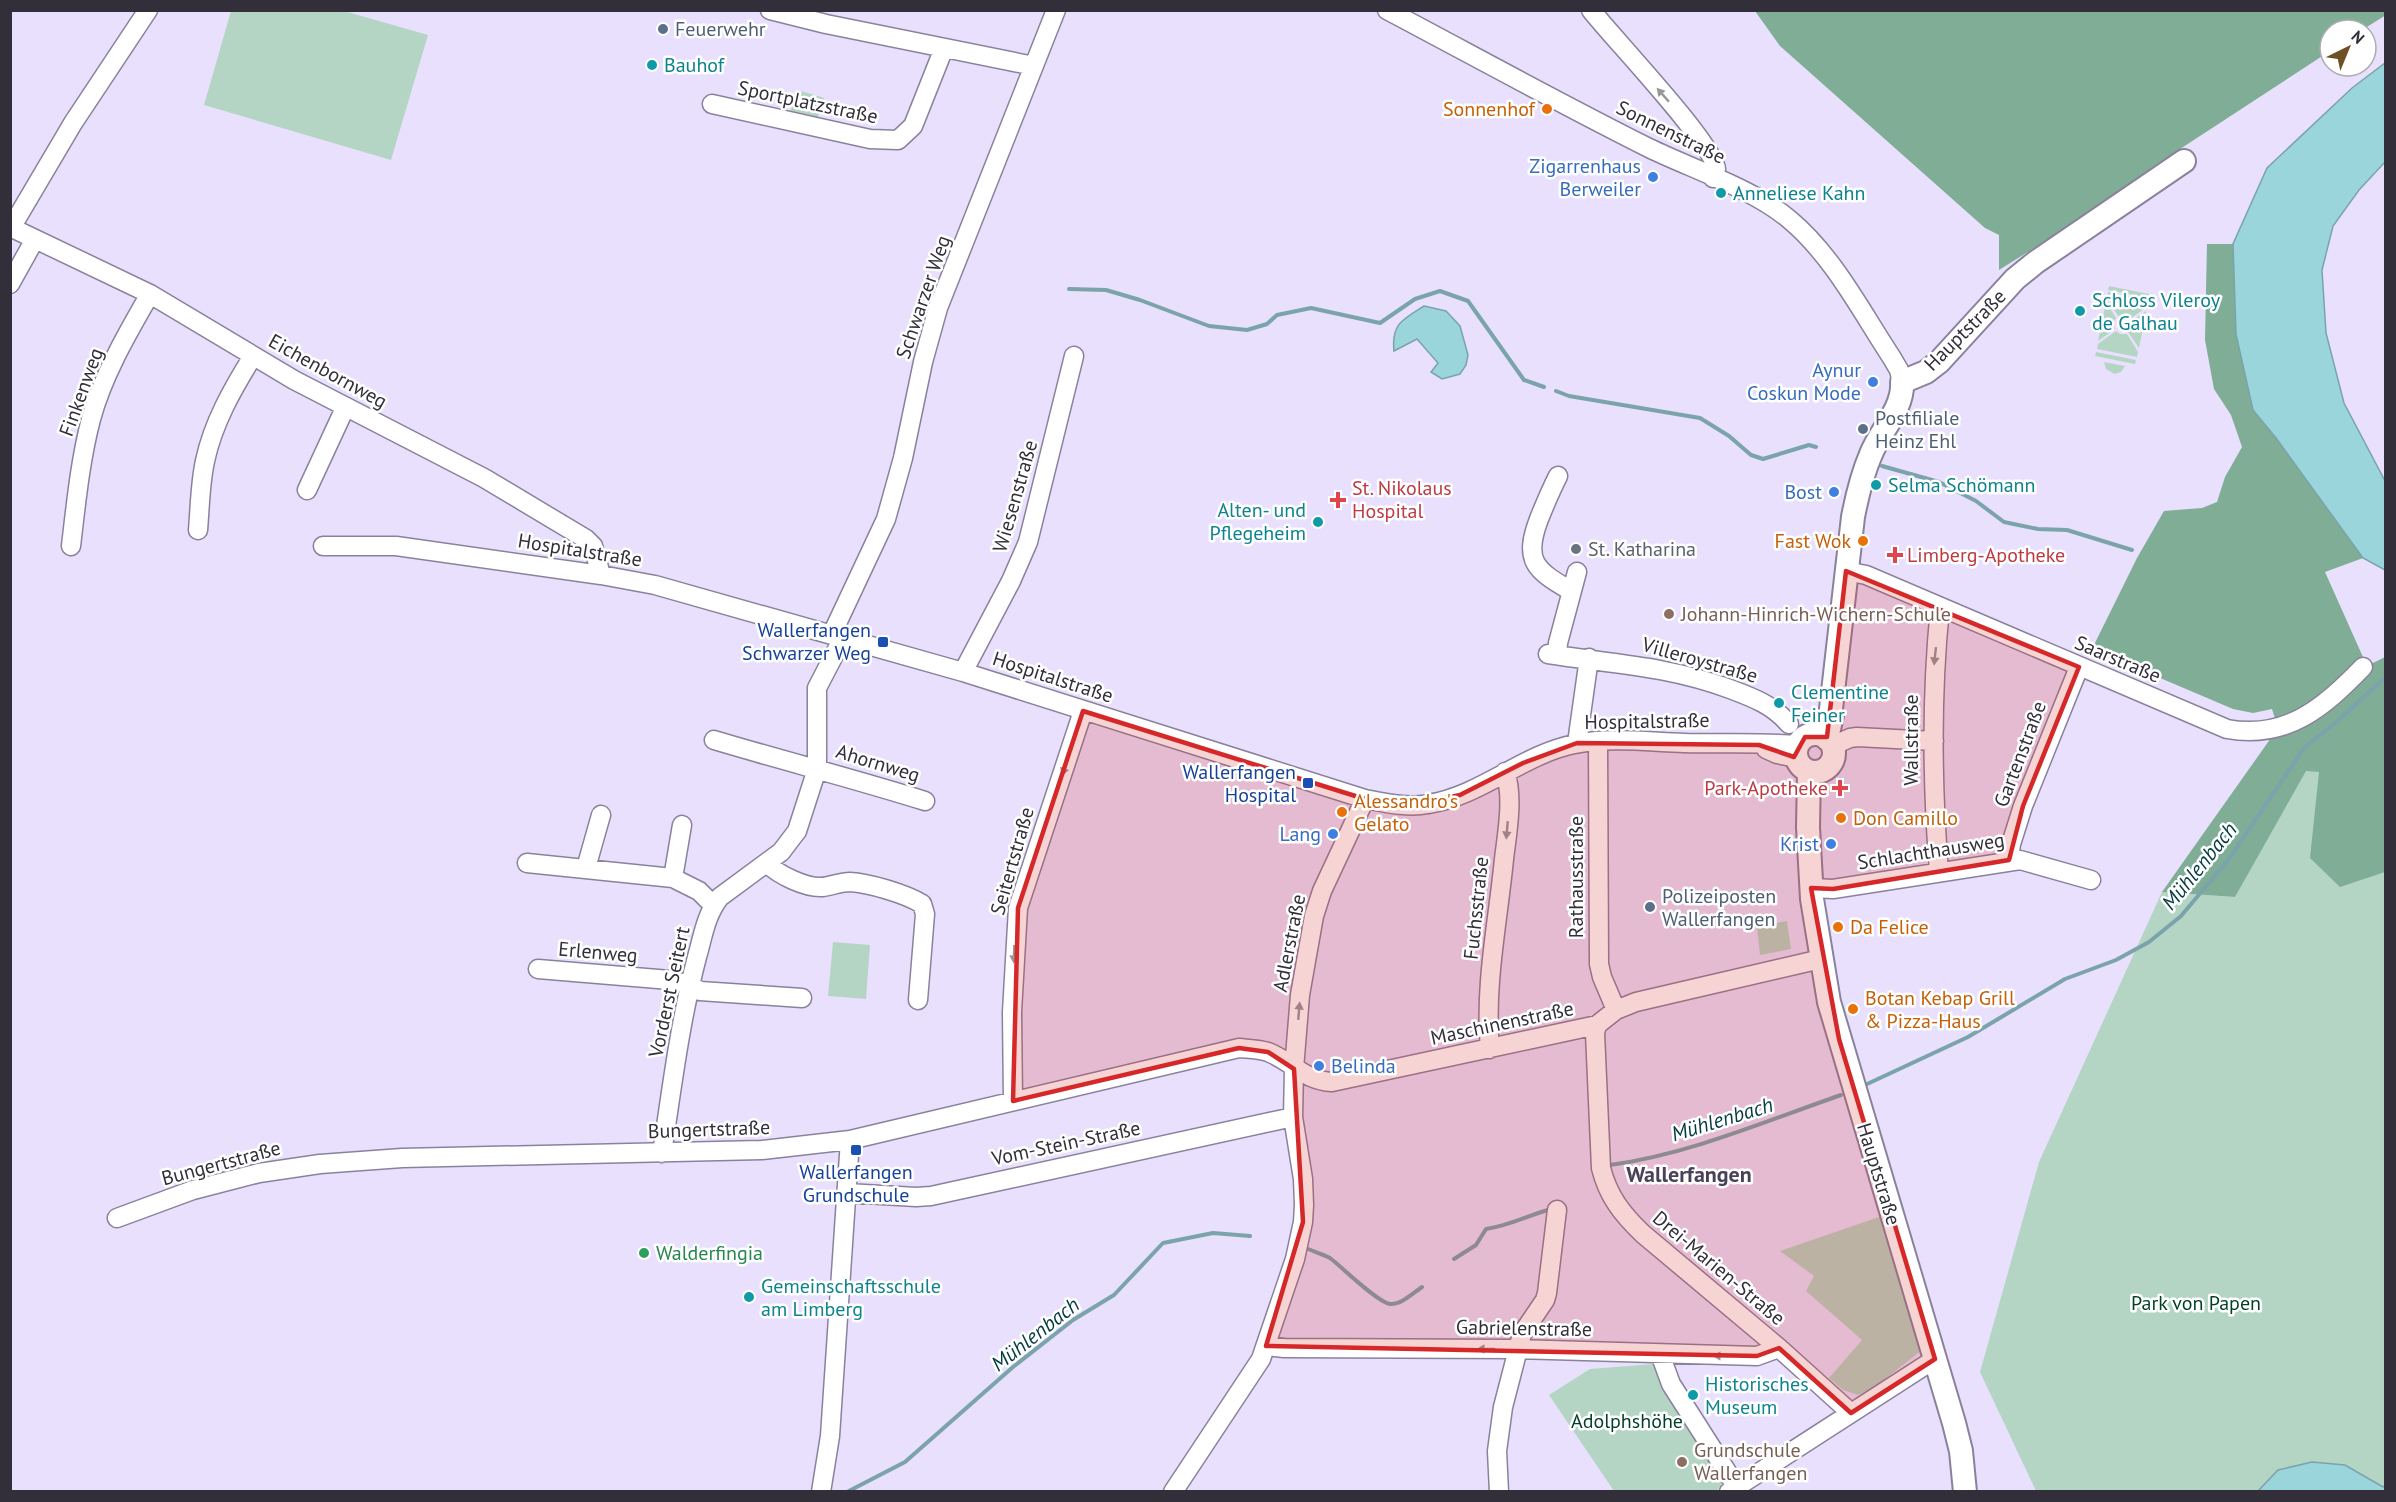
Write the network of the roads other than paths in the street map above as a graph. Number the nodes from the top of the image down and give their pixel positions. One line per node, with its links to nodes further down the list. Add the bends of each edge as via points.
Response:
1 (148, 10): 11 (street)
2 (770, 10): 6 (street)
3 (1056, 10): 7 (street, Schwarzer Weg)
4 (1387, 10): 10 (street, Sonnenstraße)
5 (1591, 10): 10 (street, one-way to 5, via 1713,161 1694,132)
6 (944, 48): 7 (street); 8 (street, Sportplatzstraße, via 916,121 898,140 870,139)
7 (1034, 66): 29 (street, Schwarzer Weg, via 936,316 886,519)
8 (712, 104)
9 (2184, 161): 17 (main road, Hauptstraße, via 2036,262 2015,279 1939,362)
10 (1713, 178): 17 (street, Sonnenstraße, via 1777,210 1815,245 1892,358)
11 (11, 228): 12 (street, Eichenbornweg)
12 (35, 240): 13 (street); 14 (street, Eichenbornweg)
13 (10, 284)
14 (150, 294): 15 (street, Eichenbornweg); 22 (street, Finkenweg, via 117,354 92,417)
15 (253, 356): 18 (street, Eichenbornweg); 21 (street, via 207,450)
16 (1074, 356): 33 (street, Wiesenstraße, via 1028,542)
17 (1902, 382): 24 (main road, Hauptstraße, via 1902,398 1869,458 1853,517)
18 (345, 408): 20 (street); 26 (street, Eichenbornweg, via 484,478 586,539 593,546)
19 (1558, 476): 27 (street, via 1532,539 1531,552 1543,573)
20 (307, 490)
21 (198, 530)
22 (71, 546)
23 (323, 546): 26 (street, Hospitalstraße, via 396,546)
24 (1846, 571): 28 (street, Saarstraße, via 1866,575); 39 (main road, Hauptstraße, via 1832,715)
25 (1577, 572): 27 (street)
26 (601, 575): 29 (street, Hospitalstraße, via 679,591)
27 (1571, 591): 30 (street, Villeroystraße, via 1553,654)
28 (1940, 608): 31 (street, Saarstraße); 37 (street, Wallstraße, one-way to 37, via 1934,672)
29 (838, 636): 33 (street, Hospitalstraße); 40 (street, via 817,688)
30 (1589, 658): 38 (street); 39 (street, Villeroystraße, via 1713,683 1770,705)
31 (2079, 666): 32 (street, Saarstraße, via 2227,729 2255,733 2287,724 2319,708); 46 (street, Gartenstraße, via 2023,806)
32 (2363, 667)
33 (963, 672): 34 (street, Hospitalstraße)
34 (1083, 711): 42 (street, Hospitalstraße); 64 (street, Seitertstraße, one-way to 64, via 1018,908 1012,1012)
35 (714, 740): 40 (street, Ahornweg)
36 (1598, 741): 38 (street, Hospitalstraße); 39 (street, Hospitalstraße); 60 (street, Rathausstraße, via 1599,964)
37 (1934, 741): 39 (street, Hospitalstraße, via 1857,737); 50 (street, Wallstraße)
38 (1577, 744): 41 (street, Hospitalstraße, via 1546,753)
39 (1811, 748): 53 (main road, Hauptstraße, via 1818,828 1811,853)
40 (817, 769): 43 (street, Ahornweg); 48 (street, via 797,831)
41 (1506, 772): 42 (street, Hospitalstraße, via 1460,795 1427,805); 62 (street, Fuchsstraße, one-way to 62, via 1508,827 1490,1002)
42 (1365, 799): 63 (street, Adlerstraße, one-way to 42, via 1300,995 1314,916)
43 (925, 801)
44 (601, 814): 49 (street)
45 (682, 825): 51 (street)
46 (2010, 860): 50 (street, Schlachthausweg); 52 (street, Schlachthausweg, via 2029,861)
47 (527, 863): 49 (street)
48 (767, 863): 54 (street); 59 (street, via 775,872 818,887 862,883 922,904 925,914)
49 (586, 868): 51 (street)
50 (1939, 872): 53 (street, Schlachthausweg, via 1833,889)
51 (673, 878): 54 (street, via 699,891)
52 (2091, 880)
53 (1812, 888): 55 (main road, Hauptstraße)
54 (713, 905): 57 (street, Vorderst Seitert)
55 (1821, 959): 60 (street, Maschinenstraße, via 1659,996); 75 (main road, Hauptstraße, via 1839,1039)
56 (538, 969): 57 (street, Erlenweg)
57 (690, 985): 58 (street, Erlenweg, via 700,991); 67 (street, Vorderst Seitert)
58 (802, 998)
59 (918, 1000)
60 (1616, 1010): 61 (street, Maschinenstraße)
61 (1597, 1025): 62 (street, Maschinenstraße); 72 (street, Drei-Marien-Straße, via 1601,1168 1613,1201 1643,1234)
62 (1490, 1049): 63 (street, Maschinenstraße, via 1332,1082)
63 (1294, 1069): 64 (street, Bungertstraße, via 1268,1052 1239,1048); 65 (street, Adlerstraße)
64 (1013, 1101): 66 (street, Bungertstraße)
65 (1293, 1118): 68 (street, Vom-Stein-Straße, via 931,1196); 71 (street, Adlerstraße, via 1303,1179 1303,1222)
66 (850, 1140): 67 (street, Bungertstraße, via 762,1150); 68 (street)
67 (662, 1153): 70 (street, Bungertstraße, via 402,1158 320,1164 203,1187)
68 (847, 1193): 78 (street, via 830,1436)
69 (1557, 1210): 73 (street, via 1545,1300 1524,1328)
70 (117, 1218)
71 (1266, 1346): 73 (street, Gabrielenstraße, one-way to 71); 79 (street, Adlerstraße, via 1247,1382)
72 (1779, 1348): 74 (street, Gabrielenstraße, one-way to 74, via 1758,1356); 76 (street, Drei-Marien-Straße)
73 (1517, 1349): 74 (street, Gabrielenstraße); 80 (street, via 1499,1428)
74 (1660, 1354): 77 (street, via 1671,1384)
75 (1935, 1359): 76 (street); 81 (main road, Hauptstraße, via 1960,1451)
76 (1851, 1413): 77 (street)
77 (1733, 1489)
78 (821, 1491)
79 (1173, 1491)
80 (1499, 1491)
81 (1965, 1491)

